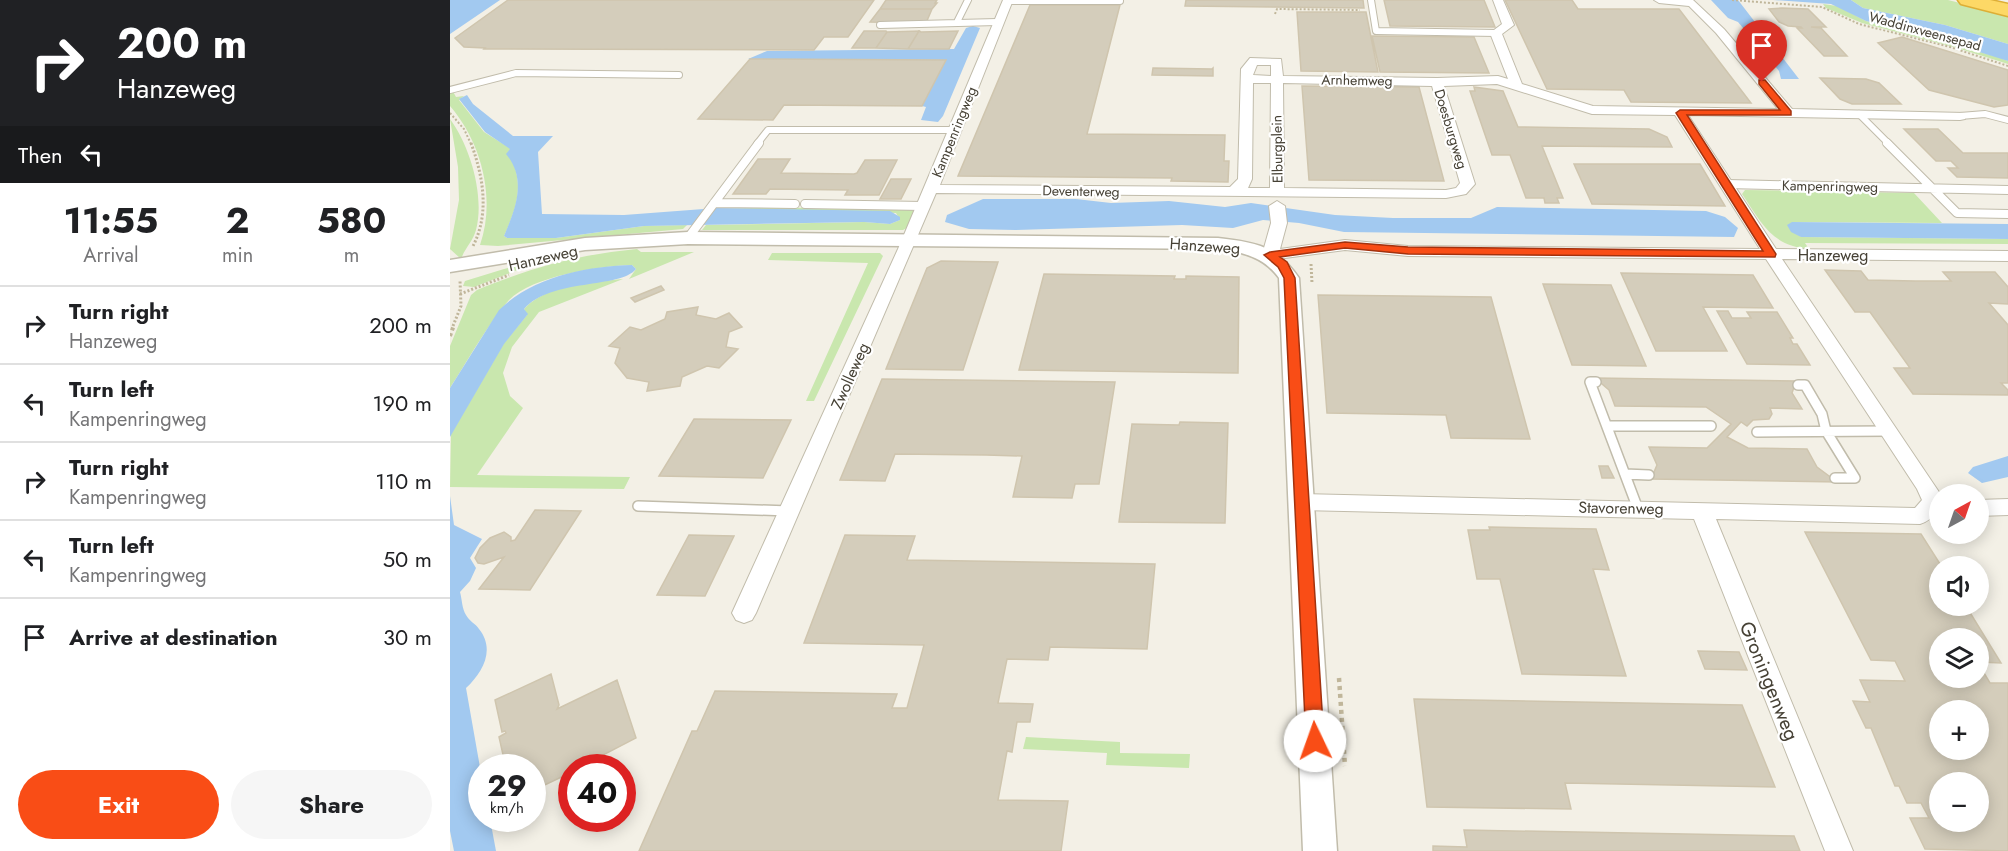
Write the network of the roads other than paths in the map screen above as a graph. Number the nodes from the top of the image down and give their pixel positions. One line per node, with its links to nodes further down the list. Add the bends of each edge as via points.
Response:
1 (968, 0): 9 (lane)
2 (1008, 0): 7 (lane); 10 (street, Kampenringweg)
3 (1371, 0): 12 (lane, via 1376,31)
4 (1498, 0): 12 (street, via 1508,25)
5 (1659, 0): 20 (street, via 1692,3)
6 (1967, 0): 8 (highway)
7 (1120, 2)
8 (2008, 10)
9 (957, 22): 10 (lane); 11 (lane)
10 (997, 22): 24 (street, Kampenringweg)
11 (880, 25)
12 (1496, 33): 16 (street)
13 (679, 75): 17 (lane, via 516,73)
14 (1277, 79): 15 (street, Arnhemweg); 18 (street, Elburgplein); 18 (street, Elburgplein, via 1246,79)
15 (1437, 82): 16 (street, Doesburgweg, via 1498,80); 30 (street, Doesburgweg, via 1468,184 1461,191)
16 (1517, 87): 19 (street, via 1592,110)
17 (450, 90)
18 (1261, 105): 29 (street, Elburgplein, via 1245,121 1245,179); 30 (street, Elburgplein)
19 (1680, 113): 20 (street); 25 (street)
20 (1788, 113): 21 (street)
21 (1859, 114): 22 (street); 27 (lane)
22 (1960, 116): 23 (lane, via 1985,114)
23 (2008, 120)
24 (956, 130): 26 (street, Kampenringweg); 33 (lane, via 768,129)
25 (1727, 184): 27 (lane, Kampenringweg); 38 (street)
26 (931, 189): 29 (street, Deventerweg); 34 (street, Kampenringweg)
27 (1932, 189): 28 (lane, Kampenringweg); 35 (lane, via 1956,213)
28 (2008, 190)
29 (1232, 193): 30 (street, Doesburgweg)
30 (1277, 199): 39 (street, Elburgplein, via 1279,223)
31 (795, 204): 33 (lane)
32 (805, 204): 34 (lane)
33 (712, 205): 36 (lane)
34 (923, 206): 37 (street, Kampenringweg)
35 (2008, 214)
36 (691, 234): 37 (street, Hanzeweg); 41 (street, Hanzeweg)
37 (910, 240): 39 (street, Hanzeweg, via 1167,242 1217,245); 60 (street, Zwolleweg)
38 (1771, 254): 39 (street, Hanzeweg, via 1408,251 1345,245); 40 (street, Hanzeweg); 47 (street, Stavorenweg)
39 (1270, 255): 53 (street, via 1283,265 1289,278)
40 (2008, 256)
41 (456, 271)
42 (1596, 382): 44 (lane, via 1590,382)
43 (1798, 385): 46 (lane, via 1805,385 1822,414)
44 (1607, 426): 45 (lane); 49 (lane)
45 (1711, 426)
46 (1826, 431): 47 (lane); 48 (lane); 51 (lane, via 1855,478)
47 (1889, 431): 52 (street, Stavorenweg)
48 (1757, 432)
49 (1625, 474): 50 (lane); 56 (lane)
50 (1649, 475)
51 (1835, 478)
52 (1929, 491)
53 (1301, 502): 56 (street, Stavorenweg); 62 (street)
54 (638, 506): 60 (lane)
55 (2008, 507): 58 (street)
56 (1638, 508): 59 (street, Stavorenweg)
57 (1929, 508): 59 (street, Stavorenweg, via 1920,516)
58 (1989, 508)
59 (1701, 510): 63 (street, Groningenweg)
60 (790, 511): 61 (street, Zwolleweg)
61 (744, 613)
62 (1320, 851)
63 (1839, 851)

